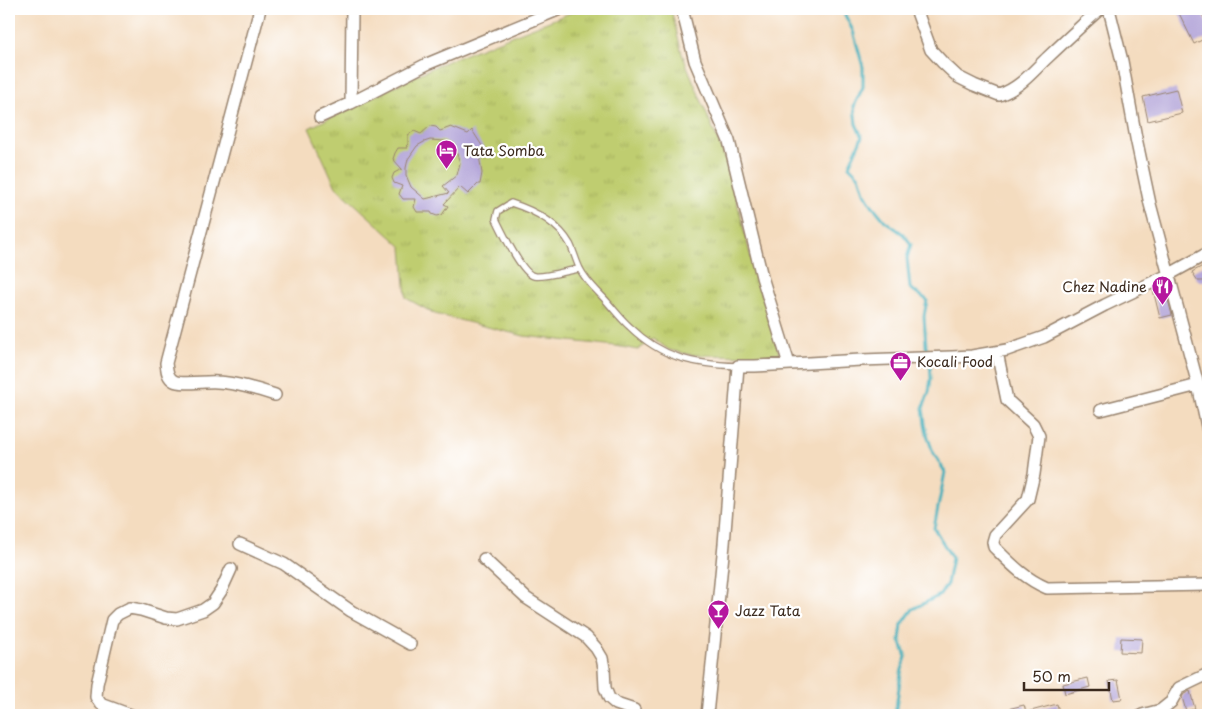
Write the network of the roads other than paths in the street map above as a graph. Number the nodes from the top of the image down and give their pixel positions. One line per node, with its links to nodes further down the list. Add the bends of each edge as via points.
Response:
1 (260, 9): 17 (street, via 166,364 167,373 179,382 217,382)
2 (352, 9): 8 (street)
3 (560, 9): 8 (street, via 427,64)
4 (682, 9): 14 (street, via 694,61 729,141 762,276)
5 (916, 9): 6 (street, via 931,50 943,63 958,76 999,95 1024,81)
6 (1100, 9)
7 (1109, 9): 12 (street, via 1150,204)
8 (351, 103): 9 (street)
9 (320, 117)
10 (1208, 253): 12 (street)
11 (580, 269): 11 (lane, via 542,276 528,273 496,219 498,211 512,203 560,230 569,242); 15 (lane, via 628,326 658,349 685,360)
12 (1170, 274): 13 (street, via 1044,337); 16 (street)
13 (997, 352): 14 (street, via 952,358); 23 (street, via 1006,400 1032,424 1039,436 1028,499 995,535 994,547 1021,573 1047,588)
14 (789, 364): 15 (street)
15 (738, 366): 28 (street)
16 (1198, 385): 18 (street); 19 (street)
17 (275, 395)
18 (1101, 410)
19 (1208, 431)
20 (240, 544): 24 (street, via 284,564 351,611)
21 (484, 560): 26 (street, via 526,598 586,637 602,658 604,688 609,698)
22 (231, 569): 27 (street, via 213,603 203,610 177,619 130,608 112,620 96,697 101,704)
23 (1208, 585)
24 (410, 644)
25 (1208, 674): 29 (street, via 1179,688 1171,702 1161,710)
26 (634, 710)
27 (132, 715)
28 (707, 715)
29 (1142, 715)

